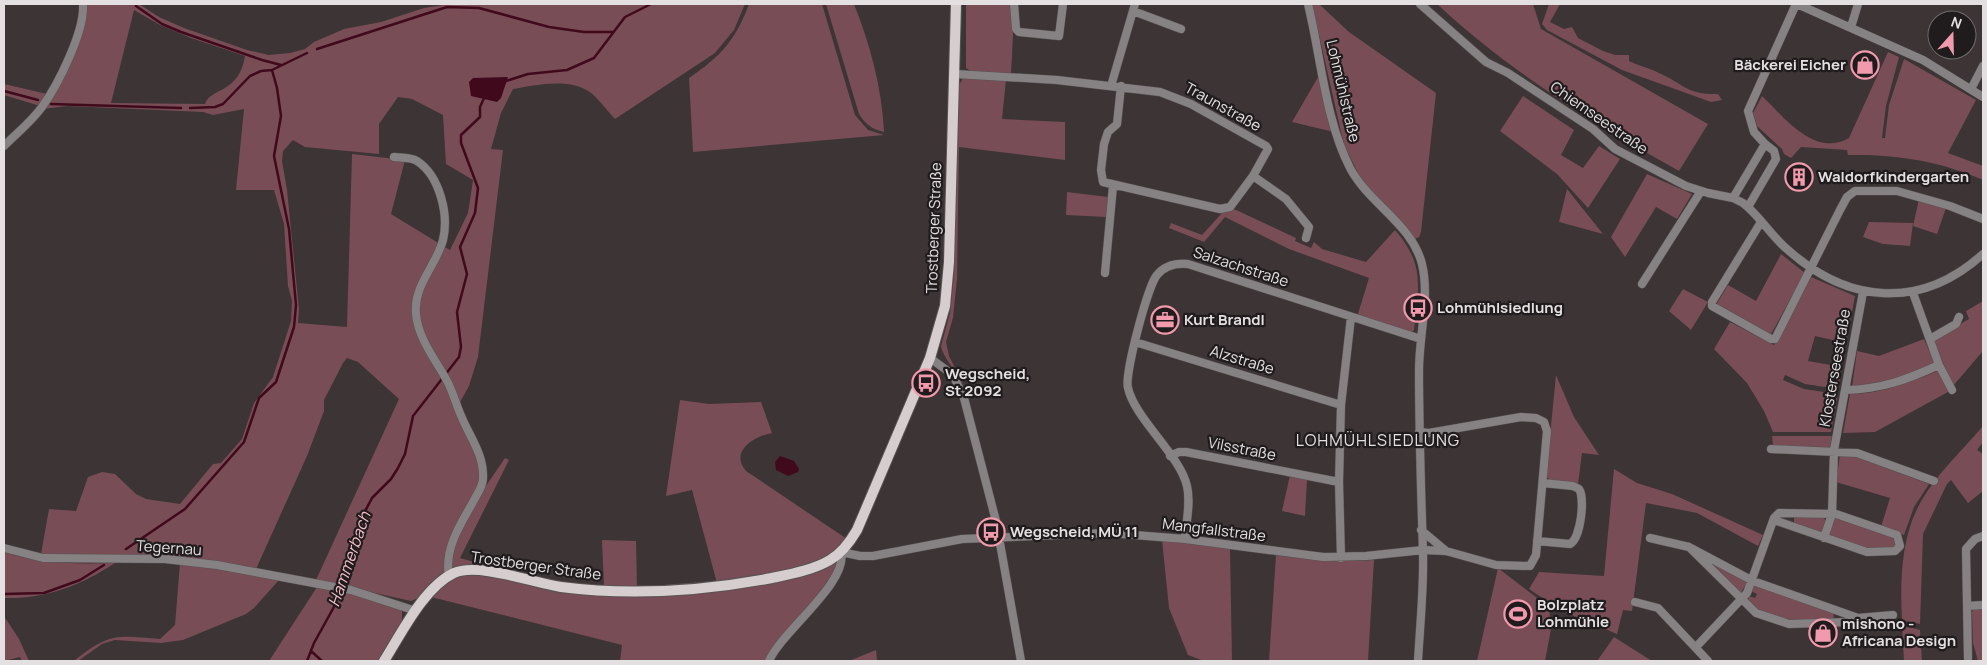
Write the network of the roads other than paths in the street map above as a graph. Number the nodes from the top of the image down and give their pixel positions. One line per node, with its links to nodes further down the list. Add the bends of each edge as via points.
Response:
1 (83, 4): 19 (street, via 80,25 54,87 38,112)
2 (956, 4): 13 (main road, Trostberger Straße)
3 (1014, 4): 4 (street, via 1019,32 1058,36)
4 (1063, 4)
5 (1308, 4): 37 (street, Lohmühlstraße, via 1345,157 1362,186 1410,237 1419,254 1424,281)
6 (1420, 4): 23 (street, Chiemseestraße, via 1486,62 1593,129 1615,149 1647,168)
7 (1797, 4): 10 (street); 18 (street, via 1748,111 1754,132)
8 (1858, 4): 10 (street)
9 (1134, 7): 11 (street); 14 (street)
10 (1851, 27): 16 (street, via 1923,60)
11 (1181, 29)
12 (1983, 66): 16 (street)
13 (955, 74): 14 (street, Traunstraße); 40 (main road, Trostberger Straße, via 948,283 944,311)
14 (1111, 86): 15 (street, Traunstraße)
15 (1121, 86): 21 (street, Traunstraße, via 1180,98 1266,146 1268,152); 22 (street, via 1118,119 1106,136 1101,170 1103,182)
16 (1971, 89): 17 (street)
17 (1983, 97)
18 (1765, 144): 24 (street); 25 (street, via 1774,151 1776,159)
19 (4, 146)
20 (394, 157): 70 (street, via 415,160 437,187 444,213 443,240 419,290 416,306 421,333 449,383 480,455 483,478 449,552)
21 (1253, 176): 22 (street, via 1230,207 1220,209); 28 (street, via 1291,204 1309,226)
22 (1113, 186): 31 (street)
23 (1701, 191): 24 (street, Chiemseestraße); 32 (street)
24 (1733, 198): 25 (street, Chiemseestraße)
25 (1748, 207): 27 (street, Chiemseestraße)
26 (1983, 219): 30 (street, via 1908,193 1856,190 1847,197)
27 (1761, 222): 30 (street, Chiemseestraße); 30 (street, via 1712,306 1769,339 1775,339)
28 (1306, 238)
29 (1983, 254): 34 (street, Chiemseestraße, via 1952,275)
30 (1810, 267): 33 (street, Chiemseestraße)
31 (1105, 273)
32 (1642, 284)
33 (1863, 292): 34 (street, Chiemseestraße, via 1887,295); 42 (street, Klosterseestraße)
34 (1913, 292): 38 (street)
35 (1959, 317): 38 (street, via 1956,324)
36 (1351, 318): 37 (street, Salzachstraße); 39 (street, Salzachstraße, via 1188,264 1174,264 1161,271 1152,282); 44 (street)
37 (1421, 339): 45 (street)
38 (1930, 339): 41 (street)
39 (1135, 342): 44 (street, Alzstraße); 48 (street, Salzachstraße, via 1128,389)
40 (930, 358): 58 (street, via 949,371 961,388); 67 (main road, Trostberger Straße, via 857,530)
41 (1939, 365): 42 (street, via 1879,388); 43 (street)
42 (1845, 390): 47 (street, Klosterseestraße)
43 (1952, 390)
44 (1341, 405): 50 (street)
45 (1419, 432): 51 (street, via 1521,417 1540,419 1548,431); 56 (street)
46 (1771, 449): 47 (street)
47 (1834, 450): 49 (street, via 1862,455); 53 (street, Klosterseestraße)
48 (1170, 456): 50 (street, Vilsstraße, via 1186,452); 61 (street, Salzachstraße, via 1187,485)
49 (1934, 481)
50 (1339, 482): 68 (street)
51 (1543, 483): 62 (street); 62 (street, via 1578,489 1581,498 1578,534 1575,542 1570,544)
52 (1794, 513): 53 (street); 54 (street, via 1779,514); 55 (street, via 1789,521)
53 (1832, 514): 60 (street, Klosterseestraße); 60 (street, via 1897,535 1900,546 1895,551 1867,552)
54 (1774, 520): 55 (street); 72 (street)
55 (1792, 527): 60 (street)
56 (1421, 530): 65 (street); 66 (street)
57 (1983, 536): 76 (street, via 1966,549)
58 (1000, 537): 61 (street, Mangfallstraße, via 1109,533); 67 (street, Mangfallstraße, via 953,540 873,556); 87 (street)
59 (1650, 538): 63 (street)
60 (1824, 538)
61 (1185, 539): 68 (street, Mangfallstraße)
62 (1537, 541): 66 (street, via 1534,561 1525,567 1496,565)
63 (1689, 547): 69 (street); 71 (street)
64 (4, 548): 78 (street, Tegernau, via 43,558 191,561 345,589)
65 (1423, 550): 66 (street); 68 (street, Mangfallstraße); 88 (street)
66 (1446, 551)
67 (841, 552): 70 (main road, Trostberger Straße, via 824,564 780,576 675,590 585,589 481,570 466,570); 86 (street, Trostberger Straße, via 835,577)
68 (1341, 558)
69 (1729, 568): 71 (street); 72 (street)
70 (449, 576): 78 (main road)
71 (1720, 579): 73 (street)
72 (1753, 581): 73 (street); 77 (street)
73 (1741, 601): 81 (street, via 1756,613 1786,623); 82 (street)
74 (1635, 602): 82 (street, via 1658,608)
75 (1983, 605): 76 (street)
76 (1967, 606): 83 (street)
77 (1836, 609): 80 (street); 81 (street, via 1837,616)
78 (416, 611): 85 (main road)
79 (1893, 615): 80 (street)
80 (1858, 618): 81 (street, via 1849,622)
81 (1832, 622)
82 (1696, 647): 84 (street)
83 (1968, 658)
84 (1707, 660)
85 (384, 661)
86 (769, 661)
87 (1021, 661)
88 (1418, 661)

